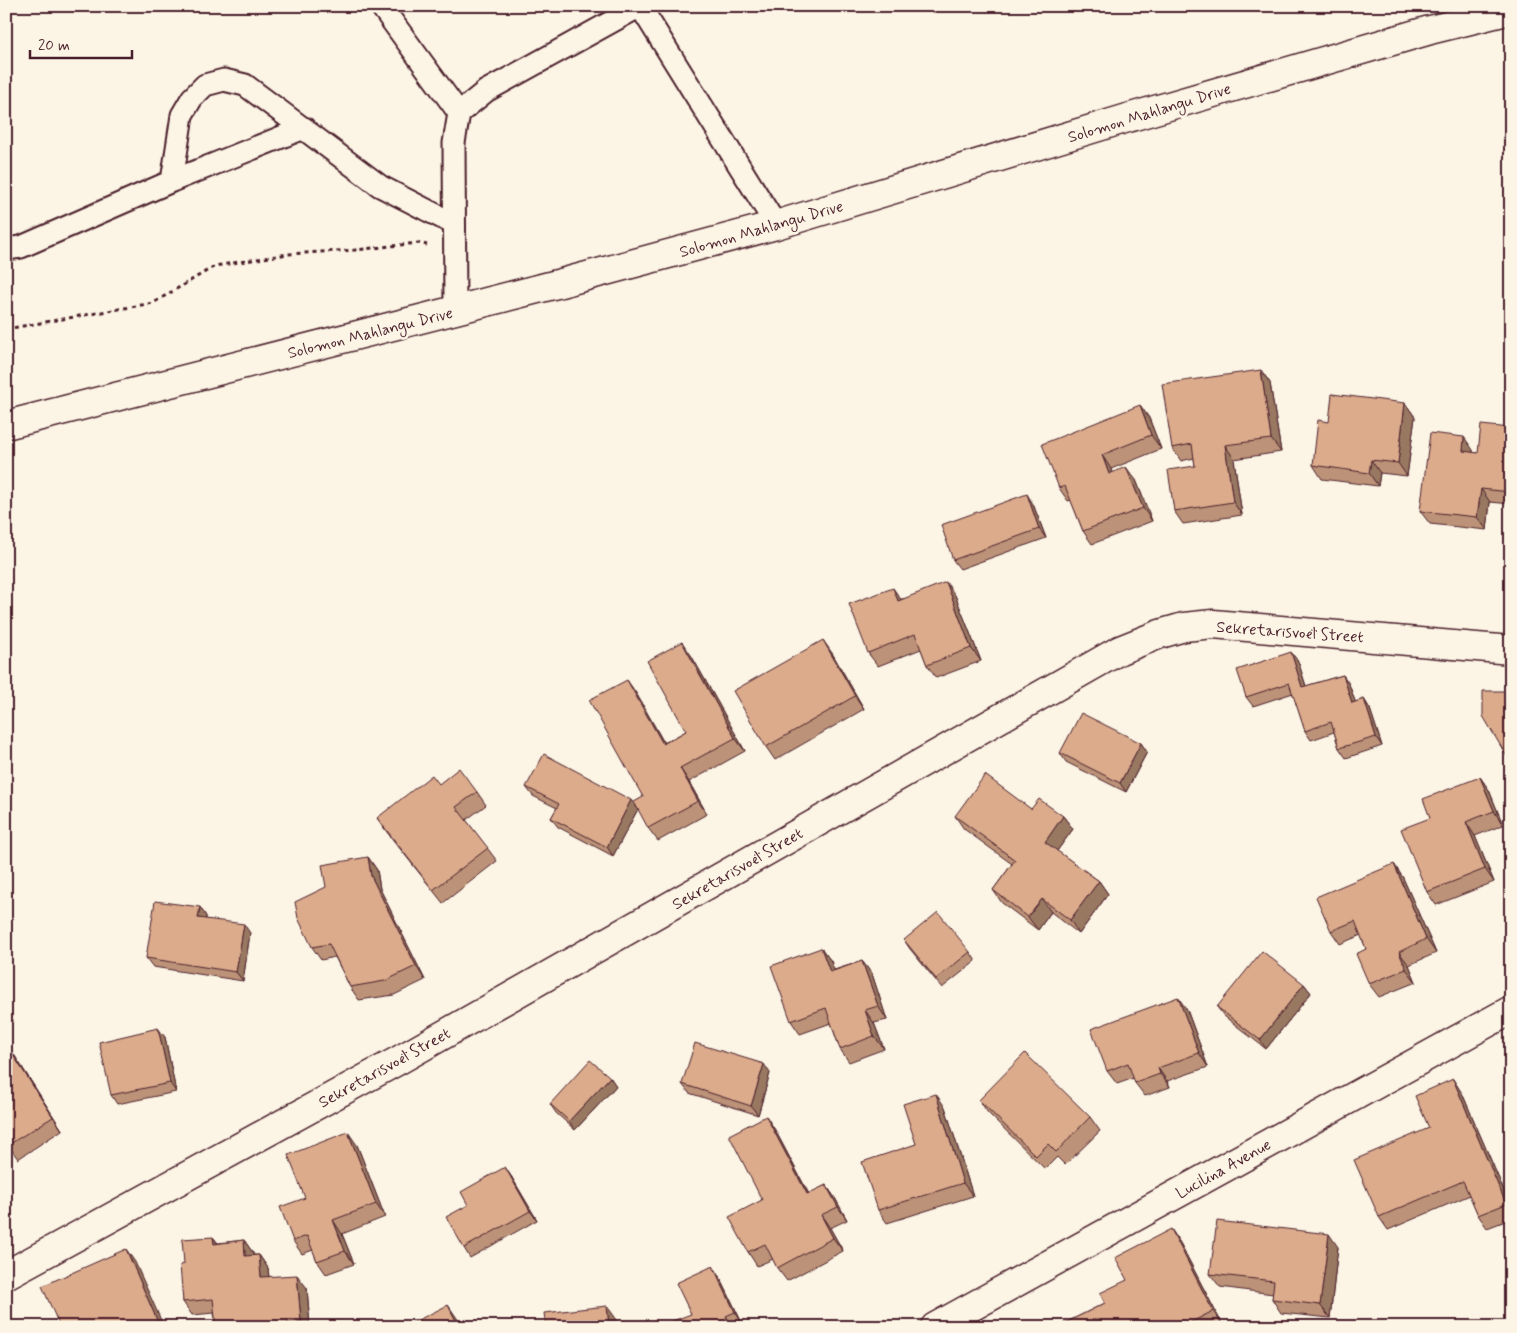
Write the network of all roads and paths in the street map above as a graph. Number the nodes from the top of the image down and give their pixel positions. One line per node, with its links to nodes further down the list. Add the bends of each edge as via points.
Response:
1 (381, 6): 4 (lane)
2 (640, 6): 4 (lane, via 486,91); 8 (lane)
3 (1511, 10): 8 (street, Solomon Mahlangu Drive, via 1420,32)
4 (459, 113): 7 (lane, via 454,143)
5 (304, 128): 6 (lane); 6 (lane, via 245,85 224,80 205,85 192,98 182,116); 7 (lane, via 380,186)
6 (172, 181): 9 (lane, via 21,247)
7 (454, 224): 10 (lane)
8 (776, 225): 11 (street, Solomon Mahlangu Drive)
9 (6, 250)
10 (454, 251): 11 (lane); 12 (path, via 418,243 288,254 215,266 153,303)
11 (455, 310): 13 (street, Solomon Mahlangu Drive)
12 (6, 329)
13 (6, 425)
14 (1511, 650): 16 (street, Sekretarisvoël Street, via 1213,624 1184,627 1120,650 401,1058)
15 (1511, 1010): 17 (street, Lucilina Avenue)
16 (6, 1275)
17 (935, 1327)

